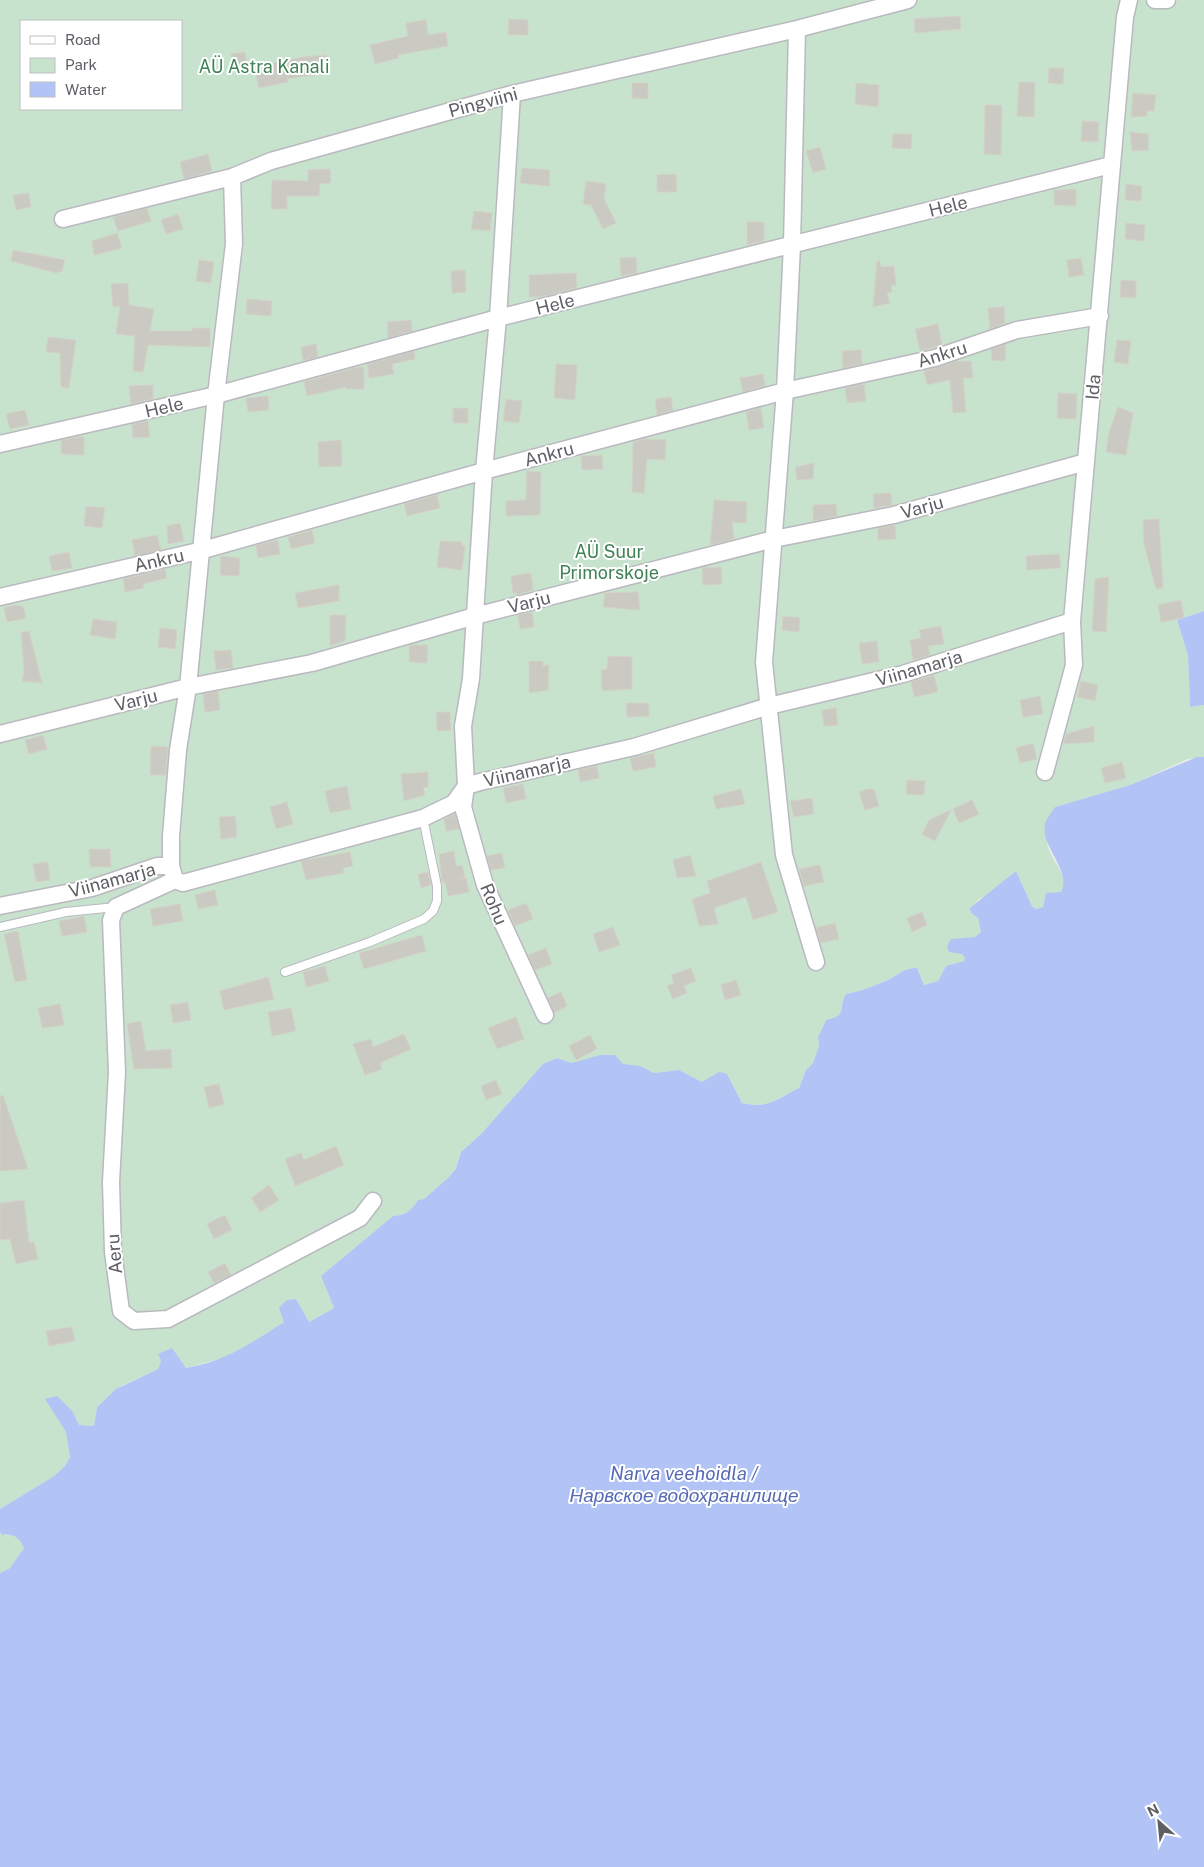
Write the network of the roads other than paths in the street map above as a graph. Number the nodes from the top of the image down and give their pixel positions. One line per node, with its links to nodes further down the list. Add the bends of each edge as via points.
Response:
1 (908, 0): 5 (street, Pingviini)
2 (1129, 0): 7 (street, Ida)
3 (1155, 0): 4 (street)
4 (1167, 0)
5 (797, 28): 6 (street, Pingviini); 10 (street)
6 (512, 94): 8 (street, Pingviini, via 271,161); 12 (street, Rohu)
7 (1111, 165): 10 (street, Hele); 11 (street, Ida)
8 (232, 177): 9 (street, Pingviini); 14 (street, via 234,244)
9 (63, 220)
10 (792, 245): 12 (street, Hele); 13 (street)
11 (1100, 316): 13 (street, Ankru, via 1016,330 935,358); 16 (street, Ida)
12 (498, 318): 14 (street, Hele); 17 (street, Rohu)
13 (785, 391): 17 (street, Ankru); 18 (street)
14 (216, 395): 15 (street, Hele); 19 (street)
15 (0, 444)
16 (1086, 462): 18 (street, Varju, via 894,515); 22 (street, Ida)
17 (484, 471): 19 (street, Ankru); 21 (street, Rohu)
18 (774, 539): 21 (street, Varju); 24 (street, via 764,662)
19 (203, 550): 20 (street, Ankru); 23 (street)
20 (0, 597)
21 (475, 616): 23 (street, Varju, via 312,663); 27 (street, Rohu, via 471,679 463,726)
22 (1072, 621): 24 (street, Viinamarja, via 903,674); 26 (street, Ida, via 1074,665)
23 (188, 687): 25 (street, Varju); 29 (street, via 178,750)
24 (769, 706): 27 (street, Viinamarja, via 634,747); 33 (street, via 784,855)
25 (0, 734)
26 (1045, 772)
27 (466, 786): 28 (street, Viinamarja, via 454,803); 35 (street, Rohu, via 463,807 485,885)
28 (423, 818): 29 (street, Viinamarja, via 183,883); 34 (lane, via 437,886 433,911 424,919 370,942)
29 (173, 873): 30 (street, Viinamarja, via 157,866 92,888); 31 (street)
30 (0, 906)
31 (116, 907): 32 (lane, via 66,912); 36 (street, Aeru, via 111,920 117,1072 110,1182 113,1252 121,1311 134,1321 168,1319 360,1218)
32 (0, 927)
33 (816, 962)
34 (285, 972)
35 (545, 1015)
36 (373, 1201)

